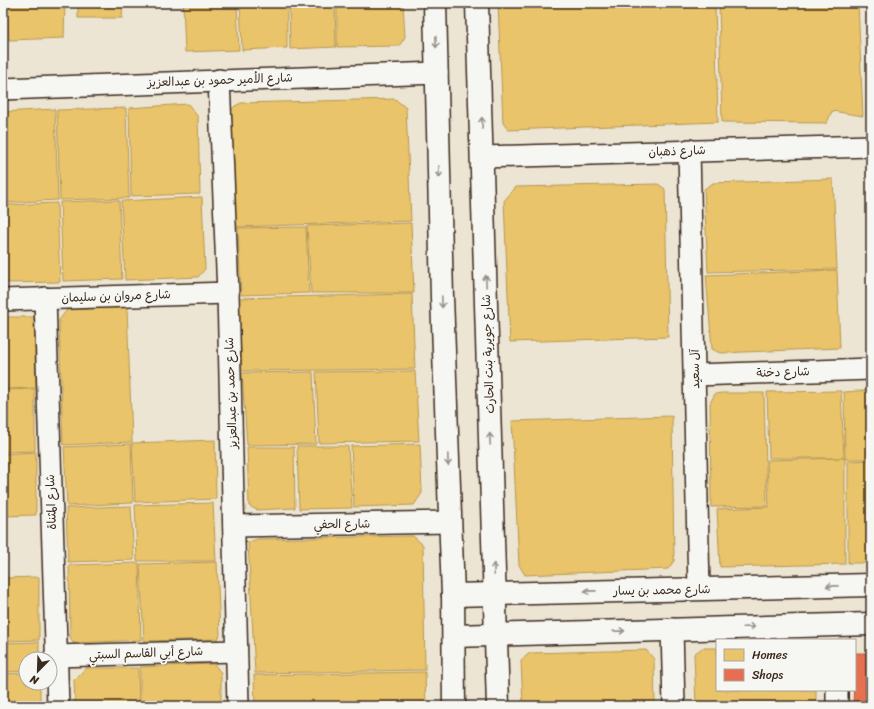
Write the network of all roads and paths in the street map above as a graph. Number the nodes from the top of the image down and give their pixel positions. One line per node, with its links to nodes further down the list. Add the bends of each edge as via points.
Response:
1 (435, 3): 3 (street, one-way to 3)
2 (477, 3): 8 (street, شارع جويرية بنت الحارث, one-way to 2)
3 (437, 73): 4 (street, شارع الأمير حمود بن عبدالعزيز); 14 (street, one-way to 14)
4 (219, 80): 5 (street, شارع الأمير حمود بن عبدالعزيز); 9 (street, شارع حمد بن عبدالعزيز)
5 (3, 89)
6 (871, 146): 7 (street, شارع ذهبان)
7 (689, 150): 8 (street, شارع ذهبان); 13 (street, آل سعيد)
8 (483, 157): 19 (street, شارع جويرية بنت الحارث, one-way to 8)
9 (228, 293): 10 (street, شارع مروان بن سليمان); 15 (street, شارع حمد بن عبدالعزيز)
10 (45, 298): 11 (street, شارع مروان بن سليمان); 27 (street, شارع المثناة)
11 (3, 300)
12 (871, 369): 13 (street, شارع دخنة)
13 (695, 375): 17 (street, آل سعيد)
14 (450, 522): 15 (street, شارع الحفي); 20 (street)
15 (234, 526): 28 (street, شارع حمد بن عبدالعزيز)
16 (869, 585): 17 (street, شارع محمد بن يسار, one-way to 17)
17 (699, 589): 18 (street, شارع محمد بن يسار, one-way to 18)
18 (548, 592): 19 (street, شارع محمد بن يسار); 24 (street, via 516,598 505,604 502,612 504,620 514,629)
19 (494, 594): 20 (street, شارع محمد بن يسار); 26 (street, شارع جويرية بنت الحارث)
20 (453, 595): 25 (street)
21 (870, 624): 23 (street)
22 (672, 629): 23 (street, one-way to 23); 24 (street, one-way to 22); 36 (street)
23 (836, 632)
24 (550, 634): 26 (street)
25 (454, 636): 26 (street); 34 (street)
26 (496, 636): 35 (street, شارع جويرية بنت الحارث)
27 (55, 651)
28 (236, 651): 29 (street, شارع أبي القاسم السبتي); 33 (street, شارع حمد بن عبدالعزيز)
29 (58, 656)
30 (57, 691): 32 (street, شارع المثناة)
31 (837, 691): 37 (street)
32 (58, 706)
33 (238, 706)
34 (454, 706): 35 (street, via 459,654 471,646 489,652)
35 (498, 706)
36 (674, 706)
37 (837, 706)

